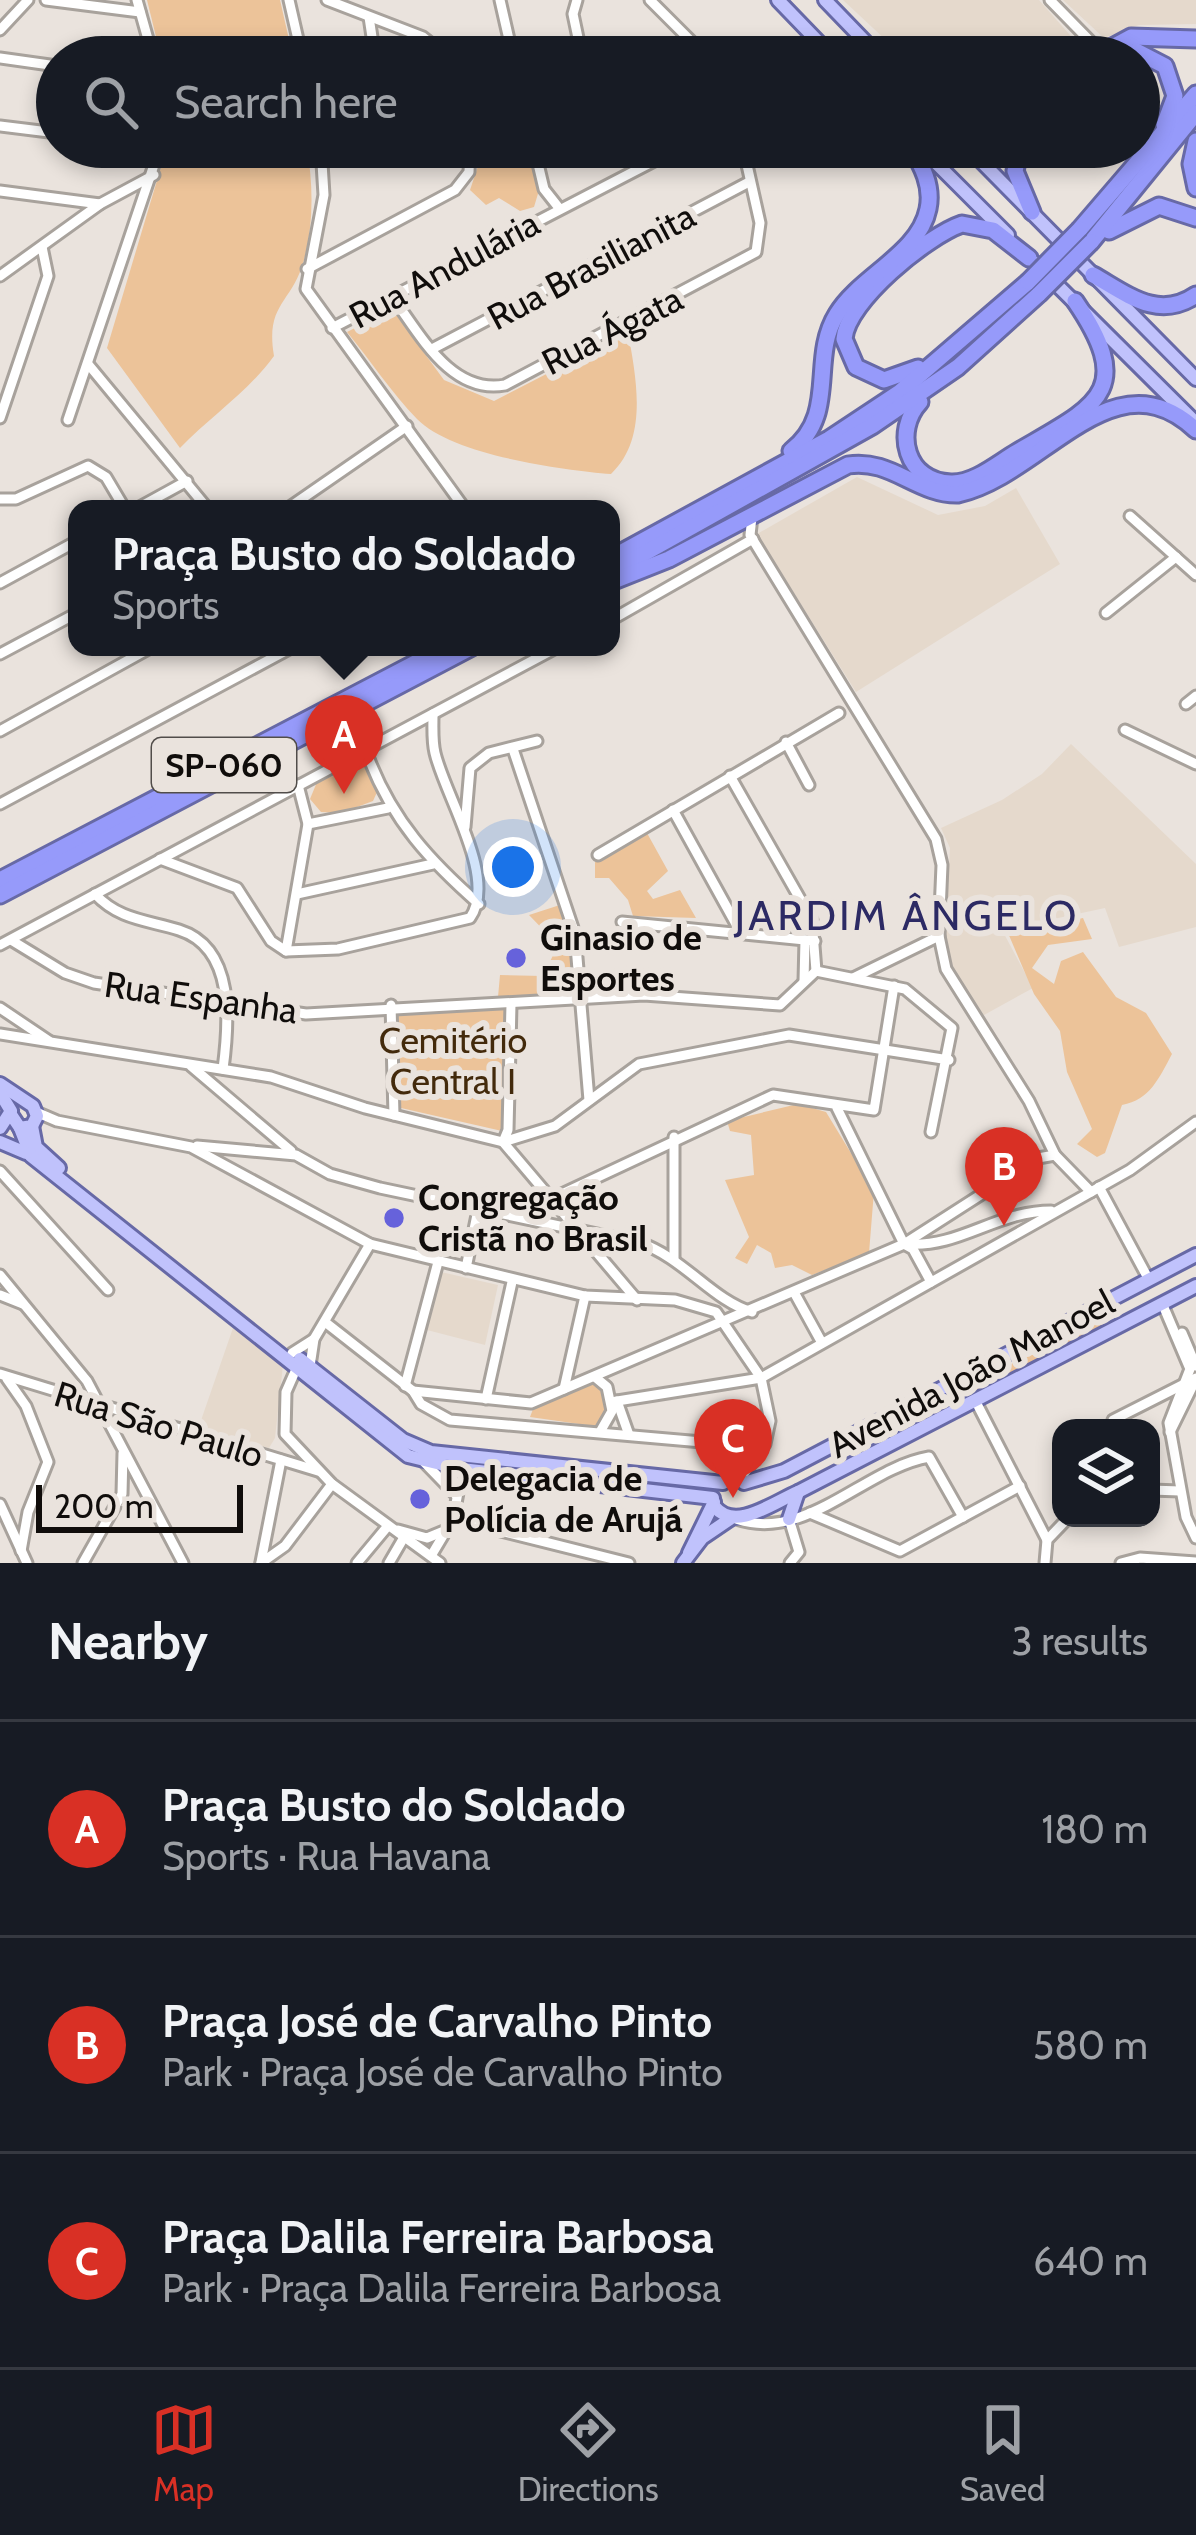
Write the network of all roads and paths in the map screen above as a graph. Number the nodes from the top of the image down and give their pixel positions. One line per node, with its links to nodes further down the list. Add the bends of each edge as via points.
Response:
1 (28, 0): 14 (street)
2 (46, 0): 12 (street)
3 (137, 0): 12 (street)
4 (289, 0): 16 (street)
5 (327, 0): 13 (street)
6 (500, 0): 19 (street)
7 (577, 0): 20 (street)
8 (650, 0): 21 (street)
9 (778, 0): 22 (main road)
10 (825, 0): 23 (main road)
11 (1050, 0): 24 (street)
12 (140, 12): 15 (street)
13 (369, 17): 17 (street); 18 (street)
14 (0, 30)
15 (147, 36)
16 (297, 36)
17 (372, 36)
18 (418, 36)
19 (508, 36)
20 (578, 36)
21 (686, 36)
22 (813, 36)
23 (860, 36)
24 (1082, 36)
25 (1160, 38): 26 (highway)
26 (1196, 39)
27 (0, 58): 28 (street)
28 (36, 63)
29 (1160, 63): 34 (highway, via 1174,83 1173,109)
30 (1196, 94): 35 (highway)
31 (1196, 113): 37 (highway)
32 (0, 126): 33 (street)
33 (36, 130)
34 (1160, 132)
35 (1160, 140)
36 (1196, 141): 52 (highway)
37 (1160, 153)
38 (156, 168): 50 (street)
39 (322, 168): 62 (street)
40 (469, 168): 62 (street, via 455,190)
41 (539, 168): 55 (street, Rua Andulária)
42 (640, 168): 55 (street)
43 (747, 168): 51 (street, Rua Ágata)
44 (922, 168): 77 (highway, via 929,194 923,223 835,317 812,431)
45 (938, 168): 60 (main road)
46 (988, 168): 56 (main road)
47 (1018, 168): 56 (highway)
48 (1138, 168): 58 (highway)
49 (1147, 168): 58 (highway)
50 (154, 175): 54 (street); 70 (street)
51 (749, 182): 68 (street, Rua Brasilianita); 68 (street, Rua Ágata, via 761,232 744,262 505,385 455,374)
52 (1196, 188)
53 (0, 190): 54 (street)
54 (100, 204): 59 (street)
55 (559, 208): 65 (street, Rua Andulária)
56 (1032, 212): 63 (main road)
57 (1196, 218): 58 (highway, via 1151,207)
58 (1086, 236): 69 (highway, bridge)
59 (42, 247): 61 (street); 72 (street, via 48,276)
60 (1029, 257): 66 (main road); 69 (highway, via 976,223 946,229 893,272 845,327 852,363 878,379)
61 (3, 268)
62 (307, 269): 67 (street, via 306,289)
63 (1093, 274): 64 (highway, via 1150,306); 71 (main road)
64 (1196, 295)
65 (393, 298): 67 (street, Rua Andulária); 68 (street, Rua Ágata)
66 (1075, 301): 69 (highway, via 1106,354 1095,400 975,476 949,483 918,469 905,433); 74 (main road)
67 (332, 328): 75 (street)
68 (432, 349)
69 (952, 360): 77 (highway); 91 (highway, via 835,449)
70 (88, 364): 73 (street); 76 (street)
71 (1196, 379)
72 (0, 418)
73 (68, 420)
74 (1196, 426): 85 (highway, via 1166,405 1127,402 965,493 937,493 886,467 856,463)
75 (411, 429): 82 (street); 83 (street)
76 (188, 481): 80 (street); 81 (street)
77 (730, 494): 89 (highway)
78 (0, 499): 79 (street, via 88,466)
79 (119, 500)
80 (153, 500)
81 (202, 500)
82 (300, 500)
83 (458, 500)
84 (1130, 516): 90 (street)
85 (752, 517): 86 (highway); 87 (street)
86 (730, 529): 87 (street); 93 (highway)
87 (752, 537): 96 (street); 135 (street, via 936,839)
88 (68, 546): 94 (street)
89 (620, 553)
90 (1176, 557): 92 (street); 95 (street)
91 (620, 567)
92 (1196, 575)
93 (620, 578)
94 (0, 583)
95 (1106, 614)
96 (620, 615)
97 (68, 618): 98 (street)
98 (0, 654)
99 (136, 656): 109 (street)
100 (276, 656): 120 (street)
101 (429, 656): 128 (highway, SP-060)
102 (455, 656): 131 (highway, SP-060)
103 (542, 656): 107 (street)
104 (1196, 696): 105 (street)
105 (1186, 704)
106 (838, 712): 111 (street)
107 (433, 714): 117 (street, via 435,755); 119 (street)
108 (1125, 730): 114 (street)
109 (0, 731)
110 (537, 741): 112 (street)
111 (786, 742): 116 (street); 118 (street)
112 (513, 749): 115 (street, via 489,753); 144 (street, via 575,934)
113 (369, 759): 121 (street)
114 (1196, 764)
115 (470, 768): 117 (street); 124 (street)
116 (730, 776): 122 (street); 137 (street, via 804,903)
117 (446, 779): 124 (street)
118 (809, 784)
119 (298, 785): 123 (street); 126 (street)
120 (0, 804)
121 (388, 808): 123 (street); 127 (street)
122 (673, 810): 125 (street); 134 (street)
123 (308, 824): 130 (street)
124 (464, 831): 132 (street)
125 (598, 855)
126 (160, 859): 129 (street); 139 (street, via 237,888)
127 (434, 863): 130 (street); 132 (street)
128 (0, 880)
129 (95, 894): 136 (street); 147 (street, via 113,912 199,940)
130 (298, 894): 139 (street)
131 (0, 895)
132 (478, 904): 139 (street, via 470,919 338,949)
133 (622, 922): 134 (street)
134 (742, 933): 137 (street)
135 (939, 936): 141 (street); 163 (street, via 950,976)
136 (11, 940): 138 (street); 147 (street, Rua Espanha, via 82,980)
137 (810, 940): 140 (street); 142 (street)
138 (0, 945)
139 (286, 951)
140 (816, 971): 141 (street); 142 (street, Rua Espanha)
141 (853, 977): 143 (street)
142 (804, 981): 144 (street, Rua Espanha, via 780,1004 644,995)
143 (894, 986): 151 (street); 152 (street, via 950,1025)
144 (584, 1002): 145 (street, Rua Espanha); 157 (street)
145 (511, 1004): 146 (street, Rua Espanha); 168 (street)
146 (391, 1005): 147 (street, Rua Espanha, via 306,1014); 160 (street)
147 (232, 1006): 154 (street)
148 (0, 1008): 150 (street)
149 (0, 1034): 150 (street)
150 (53, 1044): 153 (street)
151 (885, 1048): 152 (street); 157 (street, via 789,1035 639,1064); 158 (street, via 878,1105 866,1112)
152 (949, 1060): 165 (street)
153 (191, 1066): 154 (street); 170 (street)
154 (223, 1069): 160 (street)
155 (0, 1084): 161 (main road)
156 (0, 1093): 159 (main road)
157 (589, 1100): 168 (street, via 544,1131)
158 (837, 1108): 166 (street, via 778,1094); 182 (street)
159 (10, 1112): 161 (main road); 164 (main road)
160 (394, 1114): 168 (street)
161 (28, 1120): 167 (main road); 169 (street); 171 (main road); 204 (main road, via 50,1161)
162 (1196, 1122): 175 (street)
163 (1040, 1123): 172 (street); 173 (street)
164 (0, 1128)
165 (931, 1132)
166 (674, 1137): 176 (street); 183 (street)
167 (0, 1142): 171 (main road)
168 (503, 1142): 176 (street)
169 (191, 1147): 170 (street); 181 (street)
170 (296, 1155): 177 (street, via 344,1179)
171 (31, 1156): 204 (main road)
172 (1055, 1156): 173 (street); 175 (street)
173 (1030, 1163): 182 (street)
174 (0, 1171): 193 (street)
175 (1095, 1190): 178 (street); 188 (street)
176 (551, 1198): 179 (street)
177 (478, 1210): 179 (street); 187 (street)
178 (1057, 1210): 180 (street, via 1003,1216); 190 (street)
179 (579, 1233): 183 (street); 196 (street)
180 (943, 1243): 182 (street); 186 (street)
181 (370, 1244): 185 (street); 201 (street)
182 (904, 1244): 186 (street); 194 (street)
183 (674, 1258): 199 (street)
184 (1194, 1258): 188 (main road, Avenida João Manoel)
185 (438, 1262): 187 (street); 213 (street)
186 (922, 1265): 190 (street)
187 (466, 1268): 189 (street)
188 (1149, 1280): 197 (main road, Avenida João Manoel)
189 (512, 1282): 195 (street); 217 (street)
190 (931, 1282): 205 (street)
191 (1, 1285): 224 (street)
192 (1196, 1286): 198 (main road, Avenida João Manoel)
193 (108, 1290)
194 (795, 1294): 199 (street); 205 (street)
195 (585, 1296): 196 (street); 214 (street)
196 (637, 1300): 200 (street, via 693,1302)
197 (1108, 1301): 202 (main road, via 1110,1316); 241 (main road, Avenida João Manoel, via 784,1471)
198 (1164, 1302): 202 (main road, Avenida João Manoel); 206 (street); 211 (street)
199 (753, 1312): 200 (street)
200 (725, 1320): 209 (street); 210 (street)
201 (325, 1322): 203 (street); 213 (street)
202 (1127, 1322): 219 (main road, Avenida João Manoel)
203 (314, 1339): 207 (street); 207 (street)
204 (271, 1341): 207 (main road)
205 (822, 1343): 210 (street)
206 (1196, 1366)
207 (307, 1369): 234 (main road); 240 (street, via 287,1387 283,1429)
208 (2, 1374): 212 (street, Rua São Paulo); 223 (street)
209 (595, 1377): 214 (street); 220 (street)
210 (761, 1378): 220 (street); 228 (street)
211 (1194, 1382): 215 (street); 218 (street); 231 (street)
212 (36, 1387): 223 (street); 224 (street, Rua São Paulo)
213 (409, 1388): 216 (street); 226 (street)
214 (564, 1389): 222 (street)
215 (1180, 1392): 218 (street); 225 (street)
216 (450, 1395): 217 (street); 226 (street)
217 (485, 1399): 221 (street)
218 (1159, 1399): 225 (street); 227 (street)
219 (975, 1400): 243 (street); 247 (main road, Avenida João Manoel)
220 (614, 1401): 232 (street); 233 (street)
221 (508, 1402): 222 (street); 229 (street)
222 (531, 1402): 230 (street)
223 (26, 1406): 252 (street, via 48,1462)
224 (105, 1408): 236 (street); 237 (street, Rua São Paulo)
225 (1171, 1410): 231 (street)
226 (442, 1418): 229 (street)
227 (1116, 1419)
228 (770, 1421): 235 (street, via 753,1443); 241 (street, via 765,1444)
229 (508, 1425): 230 (street)
230 (531, 1427): 232 (street)
231 (1170, 1432): 246 (street)
232 (598, 1434): 233 (street)
233 (631, 1437): 235 (street)
234 (399, 1444): 238 (main road); 239 (main road)
235 (736, 1445): 241 (street, via 744,1455)
236 (123, 1447): 244 (street); 248 (street)
237 (281, 1460): 240 (street, Rua São Paulo); 273 (street)
238 (424, 1462): 239 (main road); 249 (street)
239 (480, 1465): 241 (main road); 249 (street); 250 (main road)
240 (318, 1472): 242 (street)
241 (735, 1479): 250 (main road); 255 (main road, via 752,1496)
242 (332, 1484): 259 (street); 273 (street, via 285,1546)
243 (1020, 1486): 254 (street); 262 (street)
244 (146, 1489): 248 (street); 268 (street)
245 (1160, 1490): 246 (street)
246 (1180, 1491): 260 (street)
247 (798, 1492): 255 (main road, Avenida João Manoel); 256 (main road)
248 (122, 1494): 272 (street)
249 (456, 1496): 257 (street)
250 (714, 1503): 255 (main road); 266 (main road)
251 (2, 1508): 252 (street); 265 (street)
252 (28, 1512): 265 (street)
253 (809, 1513): 254 (street, via 900,1552); 254 (street, via 932,1459); 256 (street)
254 (963, 1516)
255 (738, 1517): 256 (street); 266 (main road, Avenida João Manoel)
256 (789, 1519): 276 (street, via 799,1552)
257 (450, 1525): 264 (street); 269 (street); 275 (street)
258 (1059, 1527): 262 (street)
259 (387, 1528): 261 (street); 263 (street); 264 (street)
260 (1196, 1538)
261 (403, 1539): 264 (street); 267 (street)
262 (1047, 1540): 277 (street)
263 (374, 1541): 267 (street); 274 (street)
264 (423, 1543): 269 (street)
265 (21, 1551): 271 (street)
266 (686, 1558)
267 (392, 1559)
268 (178, 1560)
269 (435, 1560)
270 (1196, 1562): 278 (street)
271 (26, 1563)
272 (83, 1563)
273 (261, 1563)
274 (357, 1563)
275 (629, 1563)
276 (790, 1563)
277 (1045, 1563)
278 (1121, 1563)

